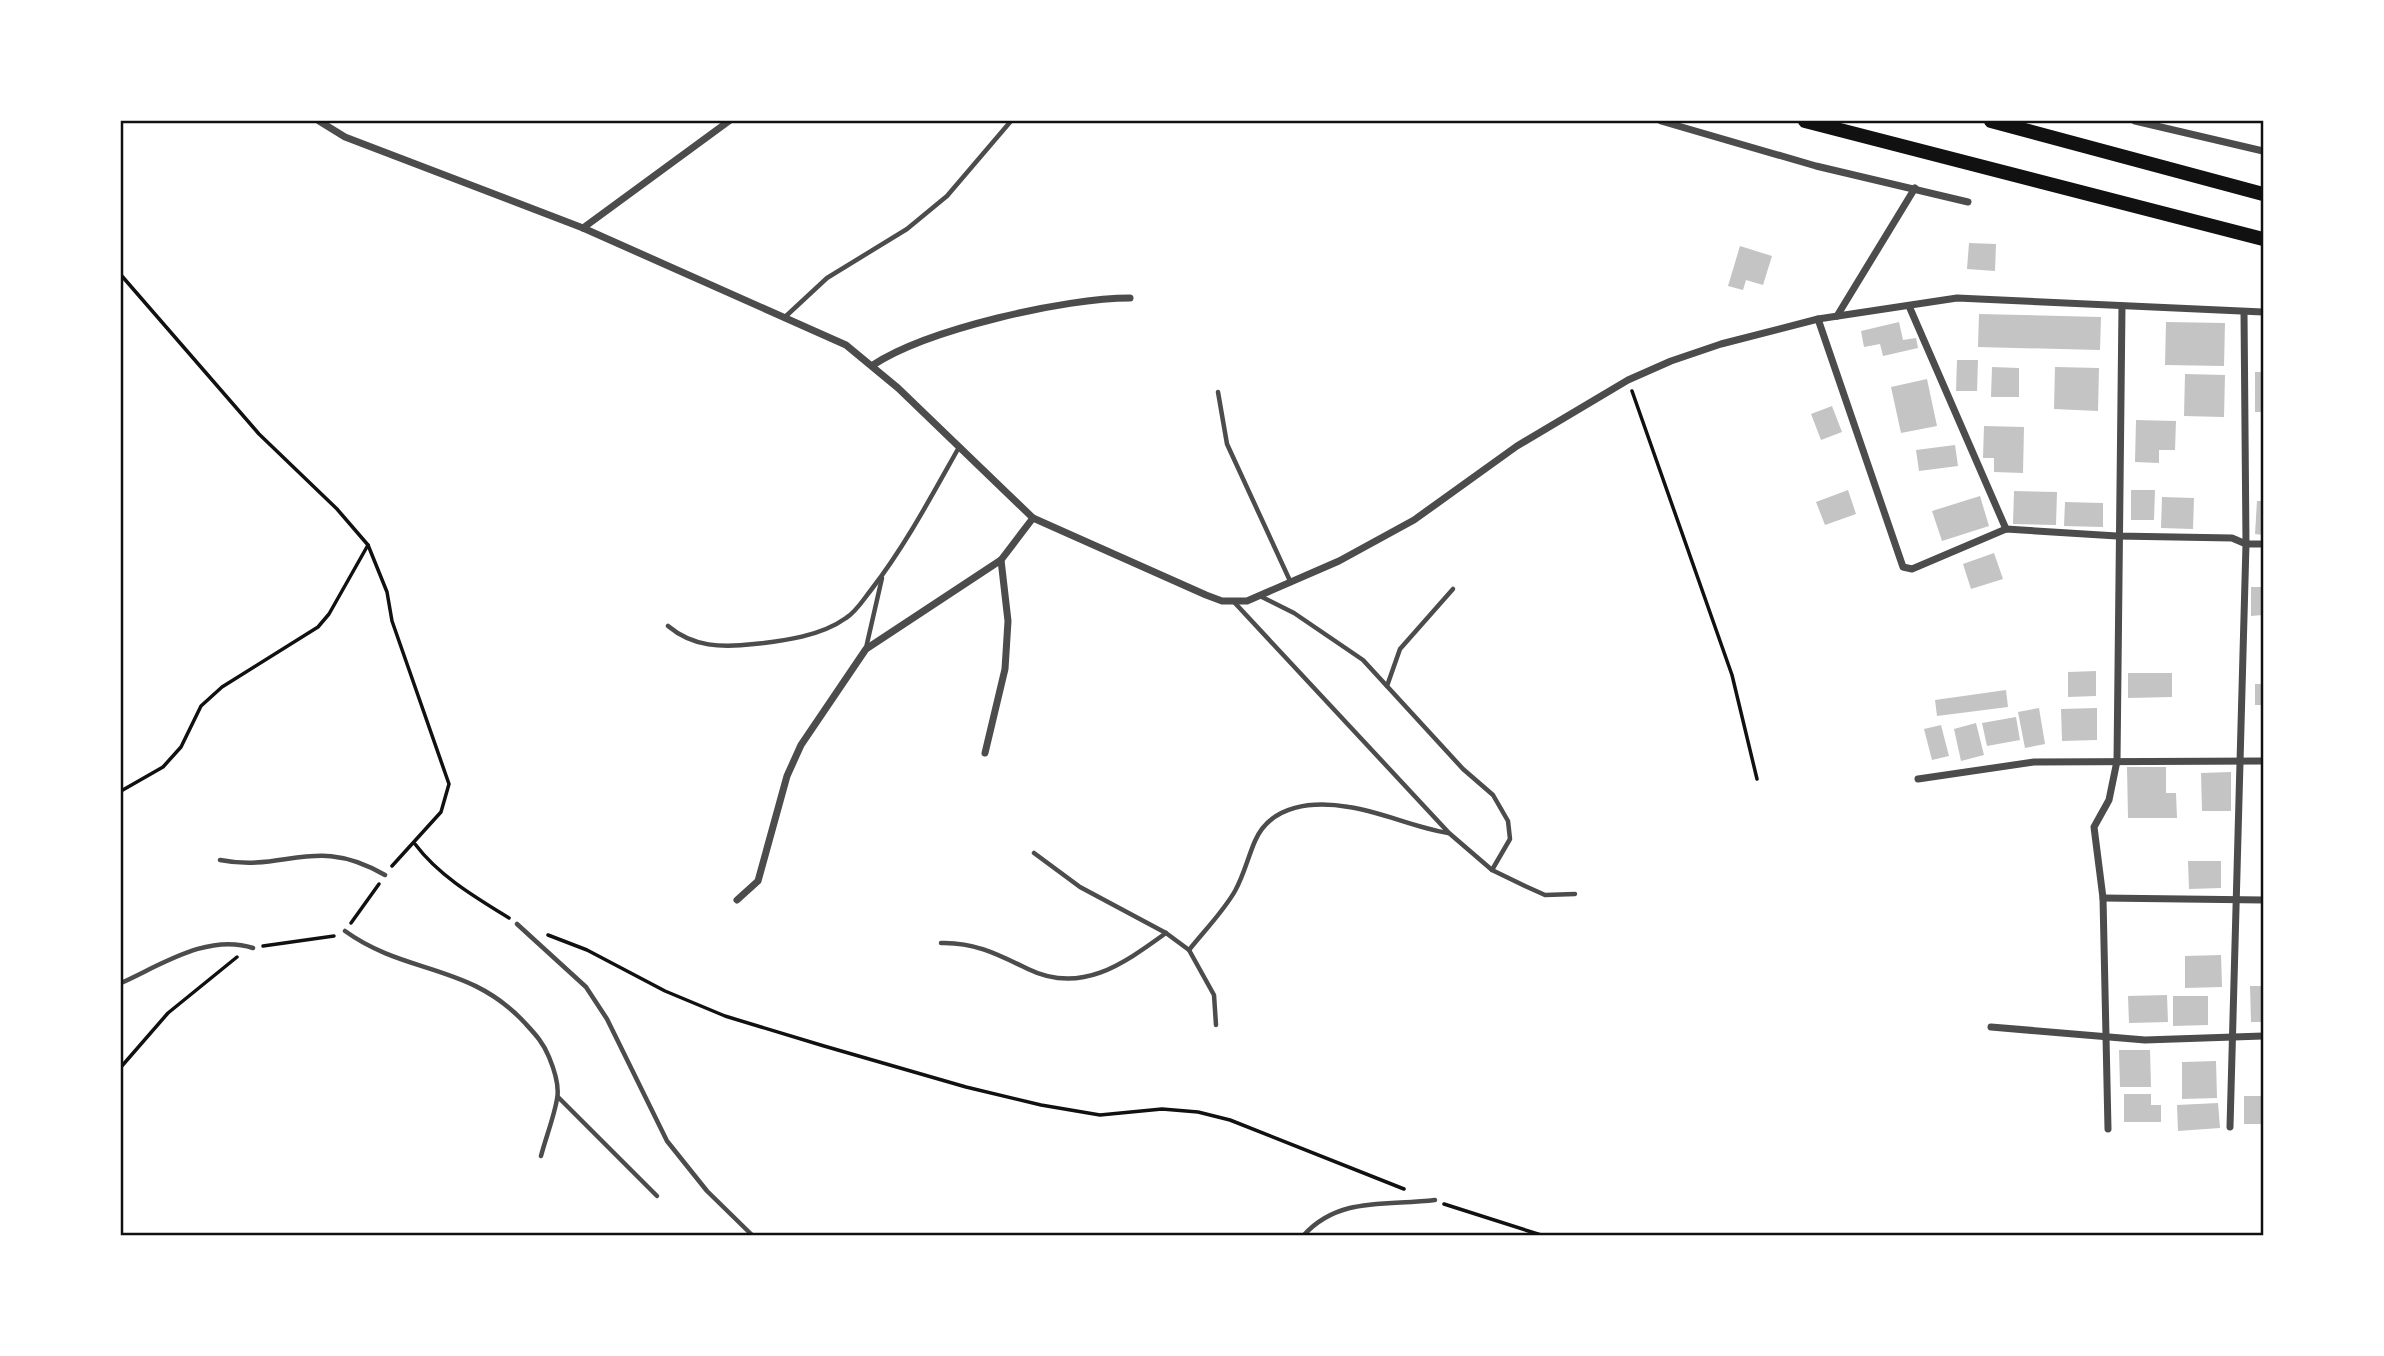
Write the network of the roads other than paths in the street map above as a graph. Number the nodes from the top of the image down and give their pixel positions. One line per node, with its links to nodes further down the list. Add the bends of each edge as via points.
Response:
1 (319, 121): 12 (street, via 345,137 420,168)
2 (729, 121): 12 (street)
3 (1012, 121): 20 (lane, via 947,196 907,229 827,278)
4 (1661, 121): 9 (street, via 1816,166)
5 (1805, 121): 13 (main road)
6 (1991, 121): 10 (main road)
7 (2135, 121): 8 (street)
8 (2263, 151)
9 (1915, 188): 11 (street); 19 (street)
10 (2263, 194)
11 (1968, 202)
12 (583, 228): 20 (street)
13 (2263, 239)
14 (1130, 298): 22 (street, via 1096,298 987,321 888,355)
15 (1909, 306): 16 (street, via 1983,298); 19 (street); 26 (street)
16 (2122, 306): 17 (street); 27 (street)
17 (2244, 312): 18 (street); 28 (street)
18 (2263, 312)
19 (1837, 316): 21 (street)
20 (785, 317): 22 (street, via 846,345)
21 (1818, 319): 26 (street, via 1903,567 1912,569); 32 (street, via 1721,344 1628,380 1517,446 1414,520)
22 (873, 365): 24 (street)
23 (1218, 392): 32 (lane, via 1227,444)
24 (958, 449): 25 (street); 31 (lane)
25 (1033, 518): 30 (street); 35 (street, via 1206,595)
26 (2006, 528): 27 (street)
27 (2117, 536): 28 (street, via 2232,538); 40 (street)
28 (2246, 544): 29 (street); 41 (street)
29 (2263, 544)
30 (1001, 560): 37 (street); 39 (street, via 1007,621 1005,669)
31 (882, 575): 36 (lane, via 847,618 794,638 725,648 697,642); 37 (lane)
32 (1292, 584): 34 (street)
33 (1453, 589): 38 (lane, via 1400,649)
34 (1260, 596): 35 (street); 38 (lane, via 1335,638)
35 (1234, 602): 44 (lane)
36 (668, 626)
37 (866, 649): 51 (street, via 802,745 787,776 758,881)
38 (1387, 687): 47 (lane, via 1463,769 1493,794 1508,821 1510,839)
39 (985, 753)
40 (2116, 761): 41 (street); 43 (street, via 2034,762); 50 (street, via 2109,800 2094,824)
41 (2242, 761): 42 (street); 52 (street)
42 (2263, 761)
43 (1919, 779)
44 (1449, 833): 47 (lane); 59 (lane, via 1330,804 1286,809 1256,838 1235,891)
45 (1034, 853): 56 (lane, via 1080,887)
46 (220, 860): 48 (lane, via 338,855)
47 (1492, 870): 49 (lane, via 1545,895)
48 (385, 875)
49 (1576, 894)
50 (2104, 898): 52 (street); 64 (street)
51 (737, 900)
52 (2235, 900): 53 (street); 65 (street)
53 (2263, 900)
54 (517, 924): 72 (lane, via 586,987 607,1019 667,1141 707,1191)
55 (345, 931): 66 (lane, via 390,958 471,981 507,1004 543,1042 555,1071)
56 (1166, 933): 57 (lane, via 1133,957 1070,981 1040,974 975,946); 59 (lane)
57 (941, 943)
58 (253, 948): 60 (lane, via 239,943 194,949)
59 (1189, 950): 61 (lane, via 1213,995)
60 (121, 983)
61 (1216, 1025)
62 (1991, 1027): 64 (street)
63 (2263, 1036): 65 (street)
64 (2106, 1038): 65 (street); 68 (street)
65 (2234, 1039): 67 (street)
66 (558, 1097): 69 (lane); 70 (lane)
67 (2230, 1126)
68 (2108, 1129)
69 (541, 1156)
70 (657, 1196)
71 (1435, 1200): 73 (lane, via 1354,1205 1328,1216)
72 (752, 1235)
73 (1304, 1235)

